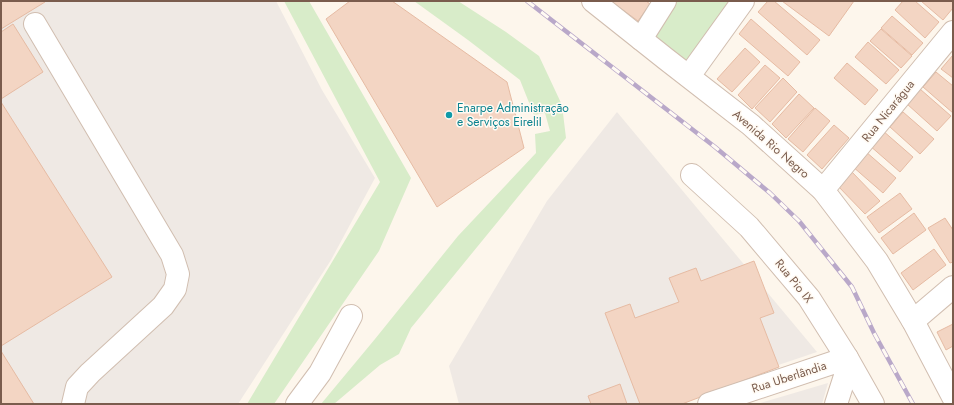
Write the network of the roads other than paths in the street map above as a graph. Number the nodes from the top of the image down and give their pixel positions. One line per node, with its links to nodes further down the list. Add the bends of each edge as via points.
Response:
1 (593, 1): 6 (street, Avenida Rio Negro)
2 (665, 1): 6 (street)
3 (743, 1): 7 (street)
4 (35, 24): 15 (street, via 172,255 178,274 175,289 163,306 77,387)
5 (953, 32): 9 (street, Rua Nicarágua)
6 (641, 39): 7 (street, Avenida Rio Negro)
7 (689, 76): 9 (street, Avenida Rio Negro, via 752,125)
8 (692, 175): 13 (street, Rua Pio IX, via 749,227 809,298)
9 (823, 190): 12 (street, Avenida Rio Negro, via 877,261)
10 (953, 287): 12 (street)
11 (351, 316): 16 (street, via 320,372)
12 (913, 321): 14 (street, Avenida Rio Negro)
13 (847, 358): 17 (street, Rua Uberlândia); 18 (street, via 845,376); 19 (street, Rua Pio IX)
14 (953, 397)
15 (73, 404)
16 (297, 404)
17 (709, 404)
18 (836, 404)
19 (873, 404)

